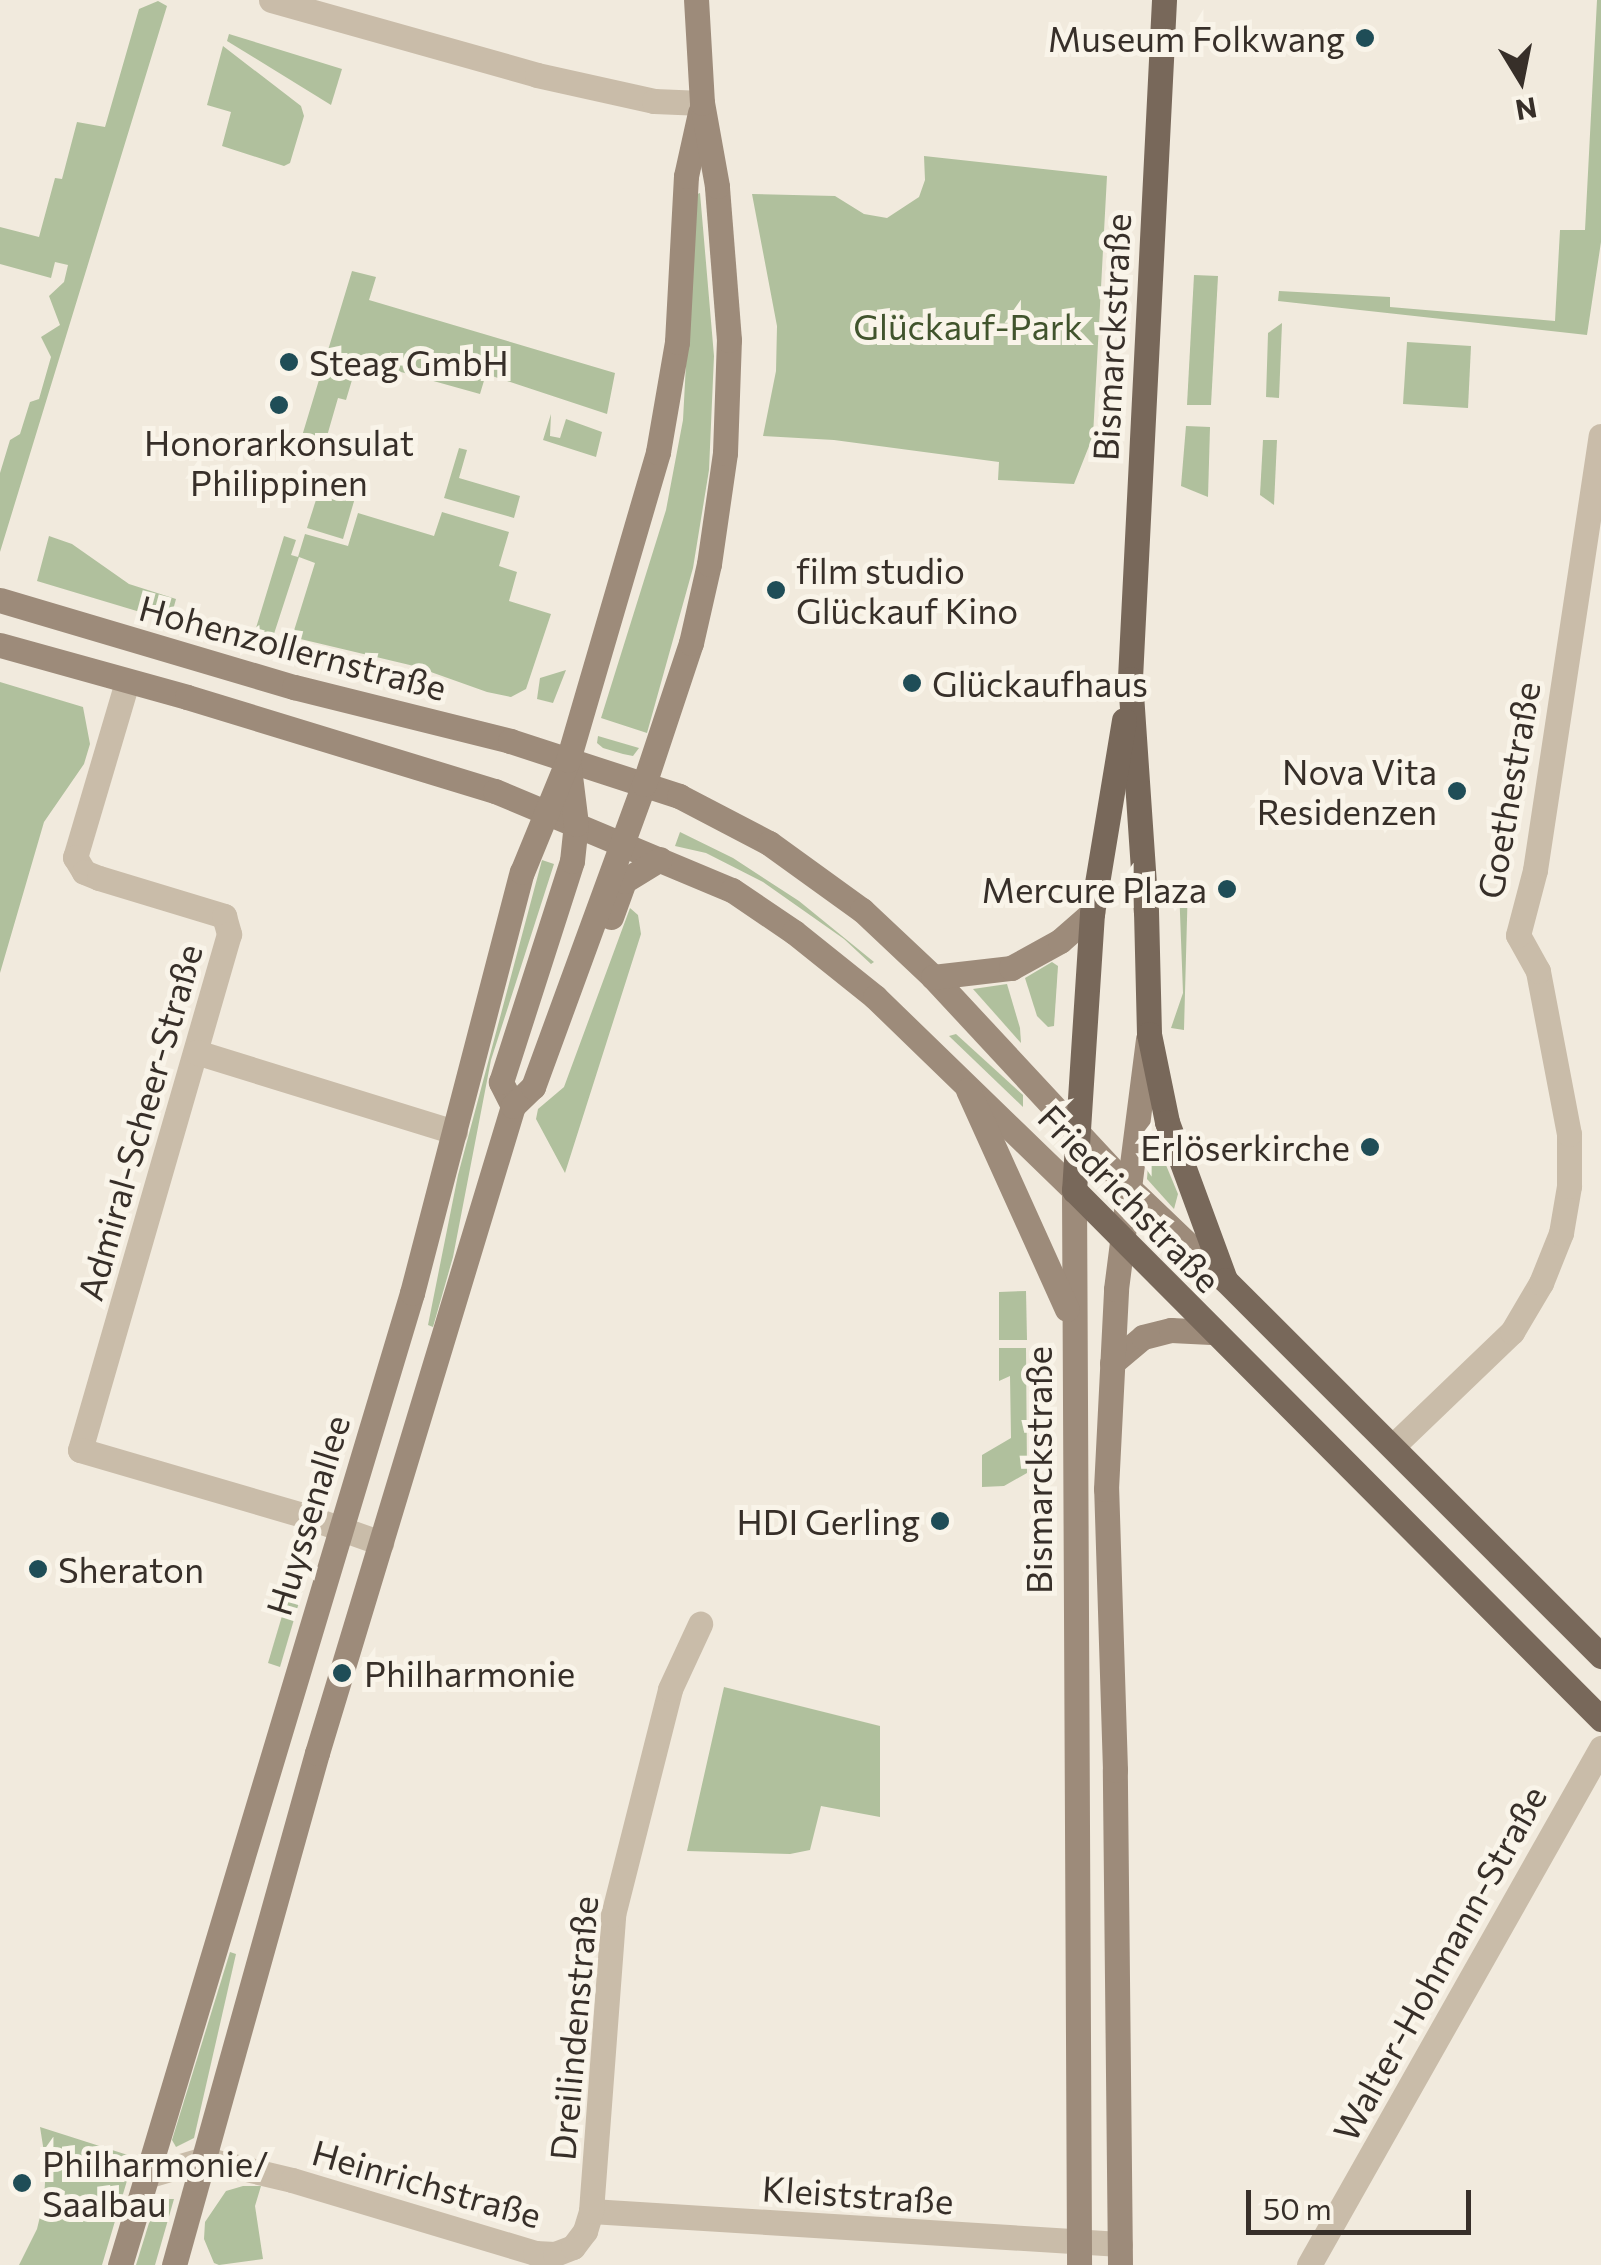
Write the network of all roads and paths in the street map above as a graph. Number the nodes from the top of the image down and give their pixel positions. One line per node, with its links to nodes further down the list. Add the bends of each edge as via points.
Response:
1 (271, 0): 4 (street, via 538,75 654,102)
2 (696, 0): 4 (main road)
3 (1164, 0): 9 (main road, Bismarckstraße)
4 (702, 103): 11 (main road, Huyssenallee, via 686,176 677,342 664,426); 12 (main road, via 717,186 729,340 725,453 690,644)
5 (1601, 436): 6 (street, Goethestraße)
6 (1591, 548): 33 (street, Goethestraße, via 1518,934 1538,971 1569,1134 1561,1233 1512,1332)
7 (0, 600): 11 (main road, Hohenzollernstraße)
8 (0, 646): 10 (main road)
9 (1130, 678): 18 (main road, Bismarckstraße); 20 (main road, Bismarckstraße)
10 (126, 682): 14 (main road); 21 (street, Admiral-Scheer-Straße, via 75,856 84,872 224,916 229,934)
11 (568, 760): 12 (main road, Friedrichstraße); 13 (main road, Huyssenallee)
12 (644, 784): 16 (main road); 19 (main road, Friedrichstraße, via 694,802 769,843 862,910)
13 (565, 789): 14 (main road, Huyssenallee); 15 (main road)
14 (546, 810): 15 (main road, Friedrichstraße); 24 (main road, Huyssenallee, via 522,872)
15 (576, 824): 16 (main road, Friedrichstraße); 23 (main road, via 572,861 501,1082)
16 (620, 843): 17 (main road, Friedrichstraße); 23 (main road, via 534,1087)
17 (660, 860): 22 (main road, Friedrichstraße, via 732,890 794,932); 23 (main road, via 624,881 547,1088)
18 (1092, 913): 19 (main road, via 1060,941 1011,968); 25 (main road, Bismarckstraße)
19 (933, 977): 25 (main road, Friedrichstraße)
20 (1149, 1034): 26 (main road, Bismarckstraße); 29 (main road, via 1167,1122)
21 (196, 1052): 24 (street); 34 (street, Admiral-Scheer-Straße, via 80,1450)
22 (962, 1078): 27 (main road, Friedrichstraße); 30 (main road)
23 (512, 1106): 35 (main road)
24 (455, 1132): 34 (main road, Huyssenallee)
25 (1077, 1132): 26 (main road, Friedrichstraße); 27 (main road, Bismarckstraße)
26 (1127, 1186): 28 (main road, Bismarckstraße); 29 (main road, Friedrichstraße)
27 (1074, 1190): 28 (main road, Friedrichstraße); 30 (main road, Bismarckstraße)
28 (1121, 1240): 31 (main road, Friedrichstraße); 32 (main road, Bismarckstraße)
29 (1225, 1280): 33 (main road, Friedrichstraße)
30 (1072, 1318): 43 (main road, Bismarckstraße)
31 (1212, 1332): 32 (main road, via 1143,1336); 38 (main road, Friedrichstraße)
32 (1112, 1364): 44 (main road, Bismarckstraße, via 1106,1489)
33 (1393, 1446): 37 (main road, Friedrichstraße)
34 (340, 1528): 35 (street); 41 (main road, Huyssenallee)
35 (381, 1543): 40 (main road)
36 (700, 1624): 42 (street, Dreilindenstraße, via 670,1688 613,1915)
37 (1601, 1656)
38 (1601, 1718)
39 (1601, 1748): 48 (street, Walter-Hohmann-Straße)
40 (204, 2159): 41 (street, Heinrichstraße); 45 (street, Heinrichstraße, via 536,2253); 47 (main road)
41 (146, 2176): 46 (main road, Huyssenallee)
42 (591, 2211): 43 (street, Kleiststraße); 45 (street, Dreilindenstraße)
43 (1079, 2254): 44 (street, Kleiststraße)
44 (1120, 2254)
45 (576, 2256)
46 (120, 2265)
47 (174, 2265)
48 (1309, 2265)

